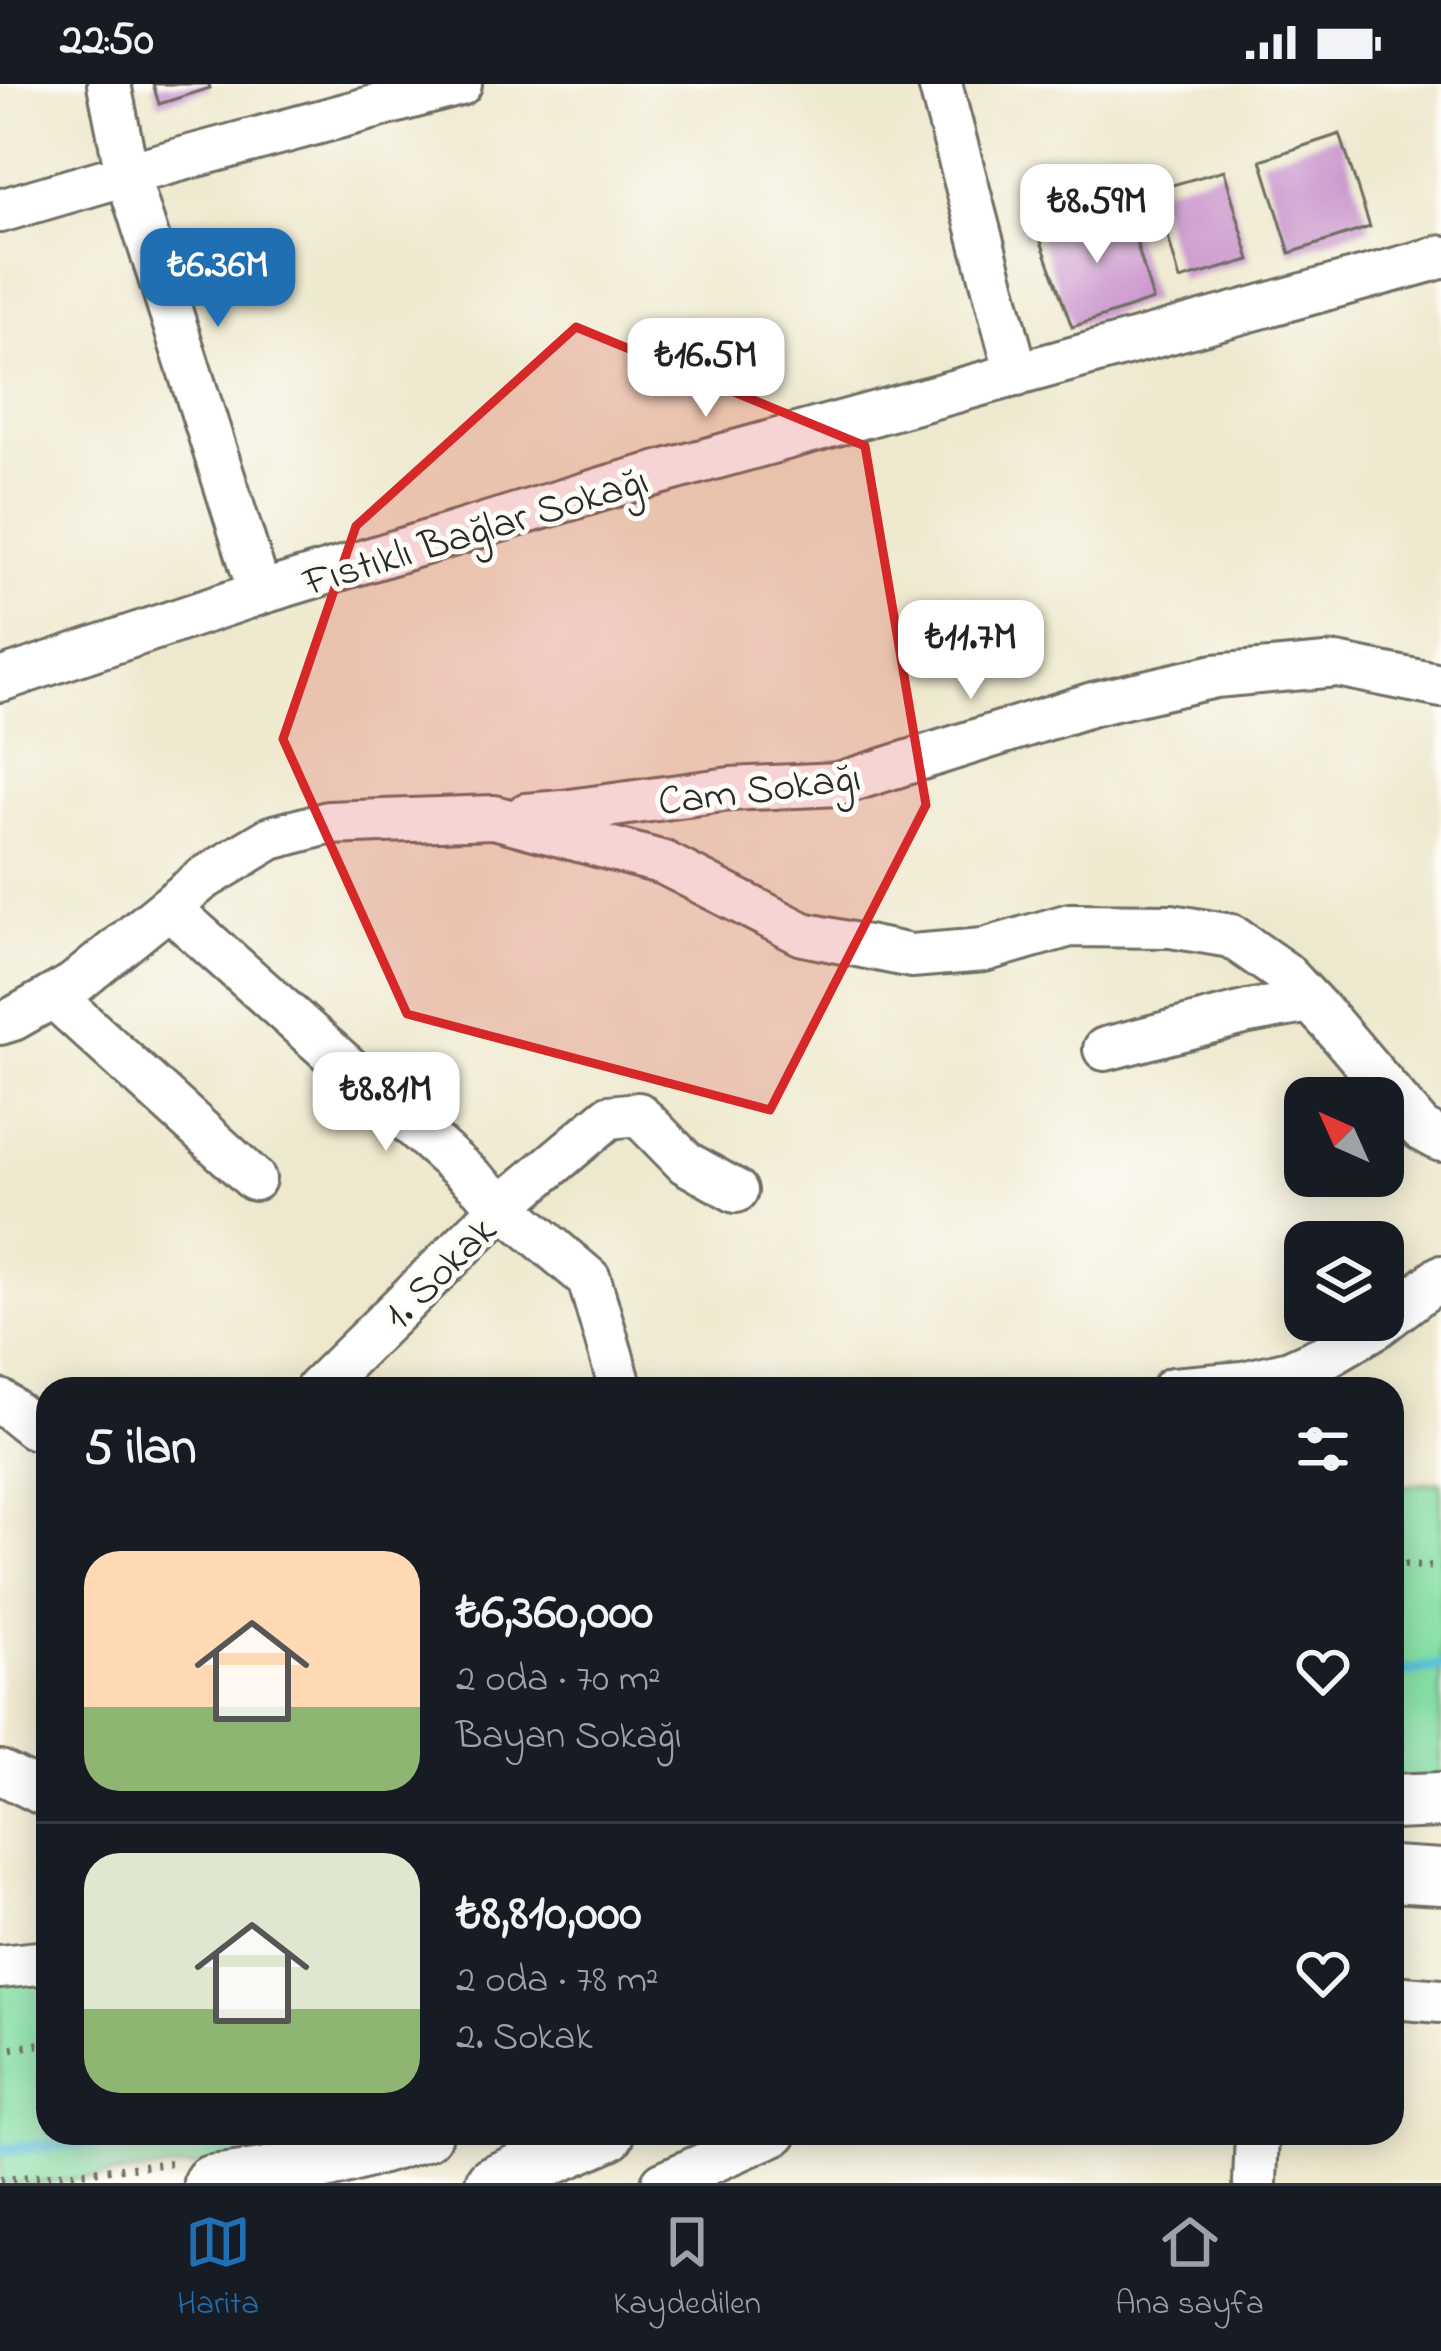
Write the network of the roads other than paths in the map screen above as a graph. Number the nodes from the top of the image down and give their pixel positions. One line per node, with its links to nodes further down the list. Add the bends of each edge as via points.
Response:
1 (109, 84): 4 (street)
2 (460, 84): 4 (street)
3 (940, 84): 7 (street)
4 (127, 173): 5 (street); 8 (street)
5 (0, 211)
6 (1441, 257): 7 (street, Fıstıklı Bağlar Sokağı)
7 (1017, 375): 8 (street, Fıstıklı Bağlar Sokağı)
8 (260, 593): 9 (street, Fıstıklı Bağlar Sokağı)
9 (0, 680)
10 (1441, 686): 11 (street, Cam Sokağı, via 1337,665 1215,676 1093,704 839,784)
11 (494, 817): 12 (street, Cam Sokağı, via 328,823 271,838); 14 (street, via 664,863 803,934 911,956 984,950 1070,926 1172,926 1231,936)
12 (169, 908): 13 (street, Cam Sokağı); 20 (street)
13 (53, 996): 15 (street, Cam Sokağı); 18 (street)
14 (1310, 1001): 16 (street); 17 (street, via 1421,1129)
15 (0, 1023)
16 (1105, 1048)
17 (1441, 1140)
18 (254, 1179)
19 (736, 1191): 20 (street, 1. Sokak, via 686,1163 638,1114 609,1117)
20 (502, 1206): 22 (street, 1. Sokak); 23 (street, via 589,1279)
21 (1441, 1277): 24 (street, via 1330,1354)
22 (329, 1377)
23 (617, 1377)
24 (1269, 1377)
25 (0, 1401): 26 (street)
26 (36, 1428)
27 (0, 1772): 28 (street)
28 (36, 1790)
29 (1441, 1800): 30 (main road)
30 (1404, 1802)
31 (1404, 1875): 32 (main road)
32 (1441, 1877)
33 (36, 1963): 34 (street)
34 (0, 1967)
35 (1404, 1998): 36 (street)
36 (1441, 2001)
37 (386, 2145): 41 (main road)
38 (580, 2145): 42 (main road)
39 (749, 2145): 43 (street)
40 (1257, 2145): 44 (street)
41 (211, 2183)
42 (493, 2183)
43 (663, 2183)
44 (1255, 2183)

